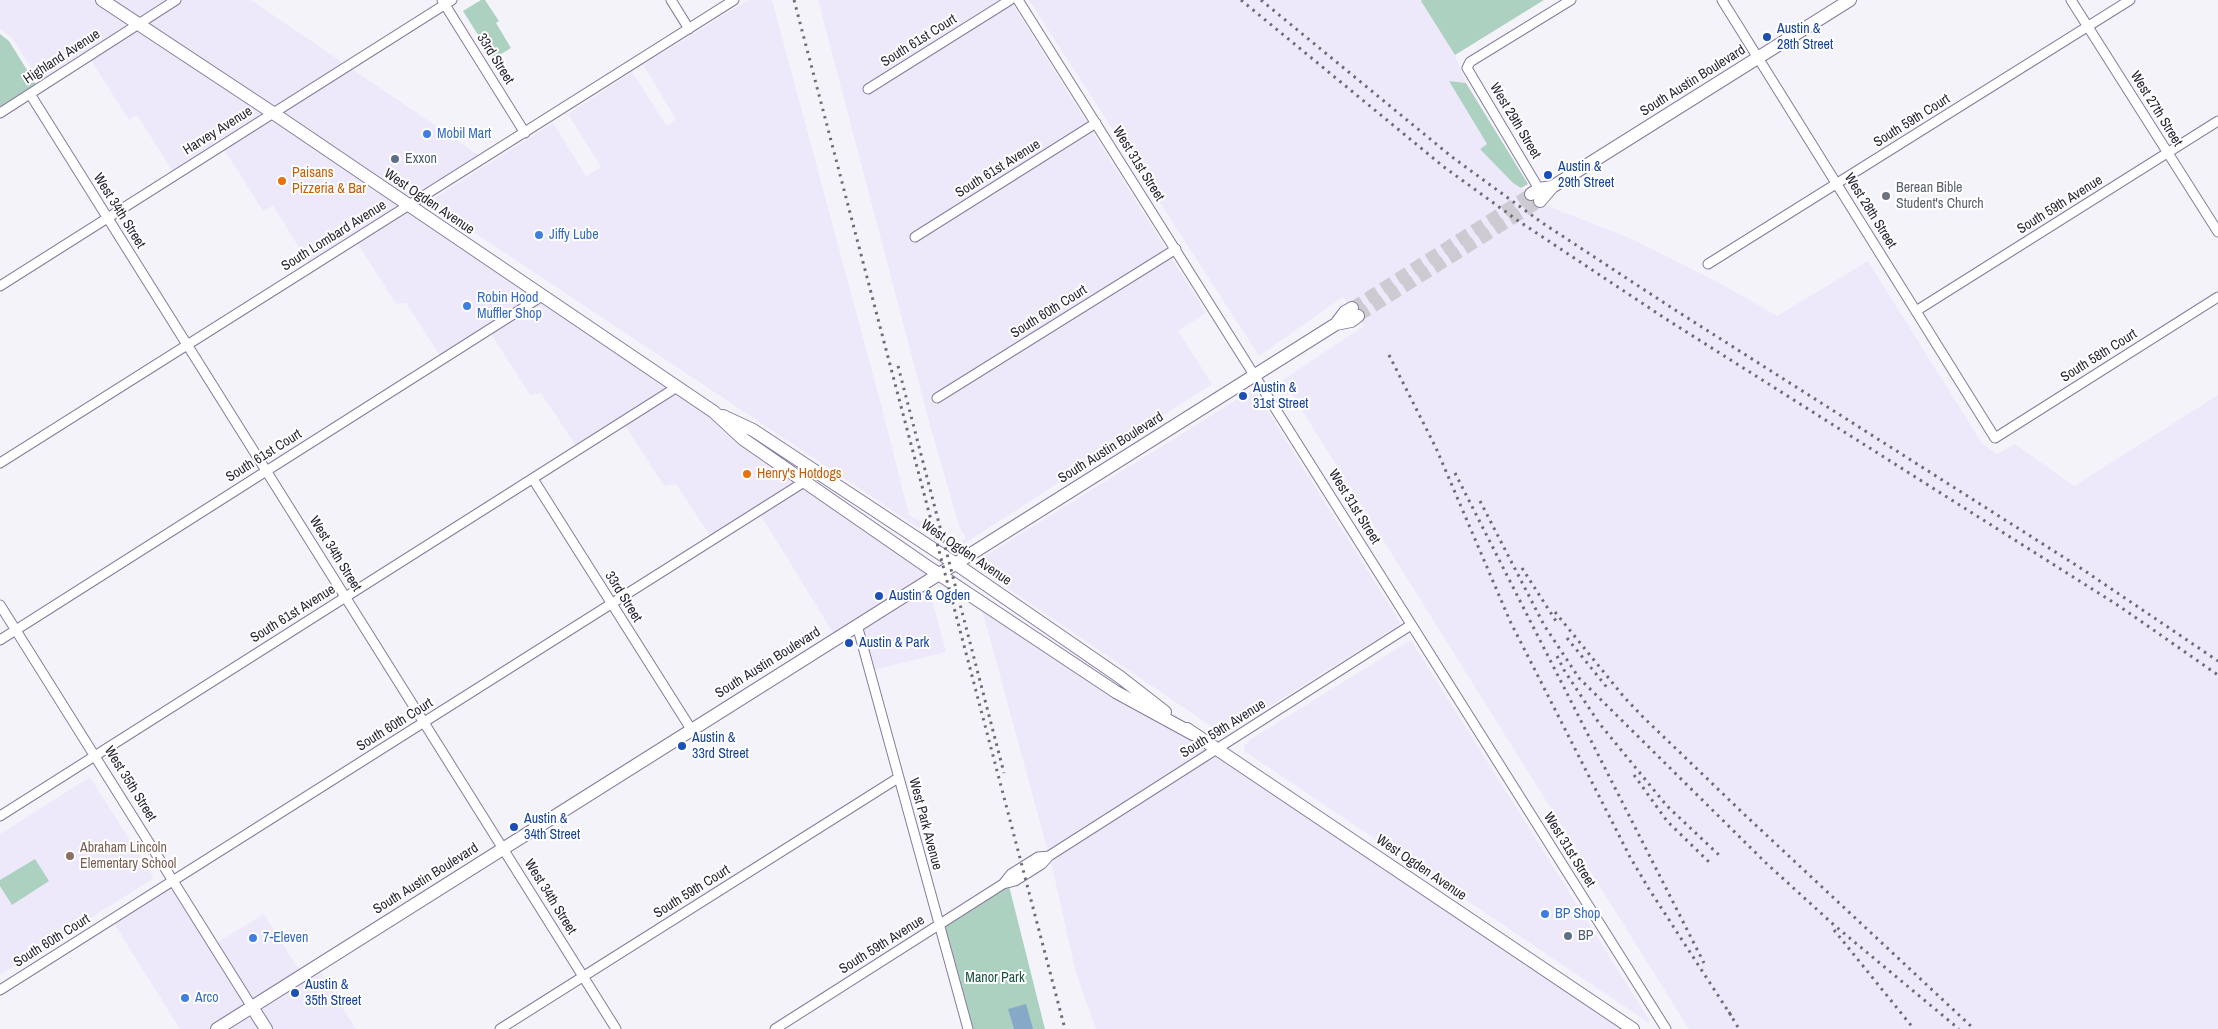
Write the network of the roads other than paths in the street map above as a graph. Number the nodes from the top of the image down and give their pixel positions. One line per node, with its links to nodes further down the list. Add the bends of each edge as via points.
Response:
1 (102, 0): 13 (main road, West Ogden Avenue)
2 (176, 0): 13 (street, Highland Avenue)
3 (671, 0): 15 (street)
4 (734, 0): 15 (street, South Lombard Avenue)
5 (1010, 0): 17 (street, South 61st Court)
6 (1018, 0): 22 (street, West 31st Street)
7 (1571, 0): 26 (street, West 29th Street, via 1470,62 1466,68)
8 (1722, 0): 16 (street, West 28th Street)
9 (1850, 0): 16 (main road, South Austin Boulevard)
10 (2071, 0): 14 (street, West 27th Street)
11 (2130, 0): 14 (street, South 59th Court)
12 (446, 2): 20 (street, Harvey Avenue); 23 (street, 33rd Street)
13 (138, 24): 18 (street, Highland Avenue); 20 (main road, West Ogden Avenue)
14 (2088, 26): 24 (street, West 27th Street); 25 (street, South 59th Court)
15 (689, 29): 23 (street, South Lombard Avenue)
16 (1758, 58): 25 (street, West 28th Street); 26 (main road, South Austin Boulevard)
17 (868, 89)
18 (30, 94): 19 (street, Highland Avenue); 28 (street, West 34th Street)
19 (0, 113)
20 (272, 113): 27 (main road, West Ogden Avenue); 28 (street, Harvey Avenue)
21 (2218, 121): 24 (street, South 59th Avenue)
22 (1096, 123): 30 (street, South 61st Avenue); 31 (street, West 31st Street)
23 (525, 133): 27 (street, South Lombard Avenue)
24 (2168, 153): 29 (street, West 27th Street); 36 (street, South 59th Avenue)
25 (1837, 184): 32 (street, South 59th Court); 36 (street, West 28th Street)
26 (1541, 193)
27 (408, 206): 34 (main road, West Ogden Avenue); 38 (street, South Lombard Avenue)
28 (107, 218): 33 (street, Harvey Avenue); 38 (street, West 34th Street)
29 (2218, 232)
30 (915, 237)
31 (1176, 249): 39 (street, West 31st Street); 41 (street, South 60th Court)
32 (1708, 264)
33 (0, 286)
34 (542, 296): 40 (main road, West Ogden Avenue); 45 (street, South 61st Court)
35 (2218, 297): 43 (street, South 58th Court)
36 (1916, 311): 43 (street, West 28th Street)
37 (1355, 312): 39 (main road, South Austin Boulevard, via 1351,321 1336,324)
38 (187, 345): 44 (street, South Lombard Avenue); 45 (street, West 34th Street)
39 (1256, 375): 48 (main road, South Austin Boulevard); 54 (street, West 31st Street)
40 (677, 387): 42 (main road, West Ogden Avenue); 46 (street, South 61st Avenue)
41 (937, 398)
42 (714, 412): 47 (main road, West Ogden Avenue, via 743,439); 48 (main road, West Ogden Avenue, via 753,430)
43 (1995, 438)
44 (0, 463)
45 (266, 471): 50 (street, West 34th Street); 55 (street, South 61st Court)
46 (533, 479): 50 (street, South 61st Avenue); 51 (street, 33rd Street)
47 (804, 482): 49 (main road, West Ogden Avenue); 51 (street, South 60th Court)
48 (956, 564): 49 (main road, South Austin Boulevard); 59 (main road, West Ogden Avenue, via 1120,677)
49 (939, 574): 53 (main road, South Austin Boulevard); 59 (main road, West Ogden Avenue, via 1116,692)
50 (346, 597): 57 (street, West 34th Street); 61 (street, South 61st Avenue)
51 (612, 604): 57 (street, South 60th Court); 58 (street, 33rd Street)
52 (0, 605): 55 (street, West 35th Street)
53 (858, 625): 58 (main road, South Austin Boulevard); 62 (street, West Park Avenue)
54 (1411, 625): 60 (street, South 59th Avenue); 77 (street, West 31st Street)
55 (16, 630): 56 (street, South 61st Court); 61 (street, West 35th Street)
56 (0, 640)
57 (424, 722): 64 (street, West 34th Street); 65 (street, South 60th Court)
58 (691, 729): 64 (main road, South Austin Boulevard)
59 (1193, 734): 60 (main road, West Ogden Avenue)
60 (1216, 750): 66 (street, South 59th Avenue, via 1048,856 1038,857 1011,874 1003,884); 76 (main road, West Ogden Avenue)
61 (95, 756): 63 (street, South 61st Avenue); 65 (street, West 35th Street)
62 (898, 778): 66 (street, West Park Avenue); 67 (street, South 59th Court)
63 (0, 816)
64 (503, 848): 67 (street, West 34th Street); 69 (main road, South Austin Boulevard)
65 (173, 881): 68 (street, South 60th Court); 69 (street, West 35th Street)
66 (939, 925): 74 (street, South 59th Avenue); 75 (street, West Park Avenue)
67 (583, 976): 72 (street, South 59th Court); 73 (street, West 34th Street)
68 (0, 990)
69 (252, 1007): 70 (main road, South Austin Boulevard); 71 (main road, West 35th Street)
70 (217, 1029)
71 (266, 1029)
72 (500, 1029)
73 (616, 1029)
74 (775, 1029)
75 (968, 1029)
76 (1633, 1029)
77 (1666, 1029)

